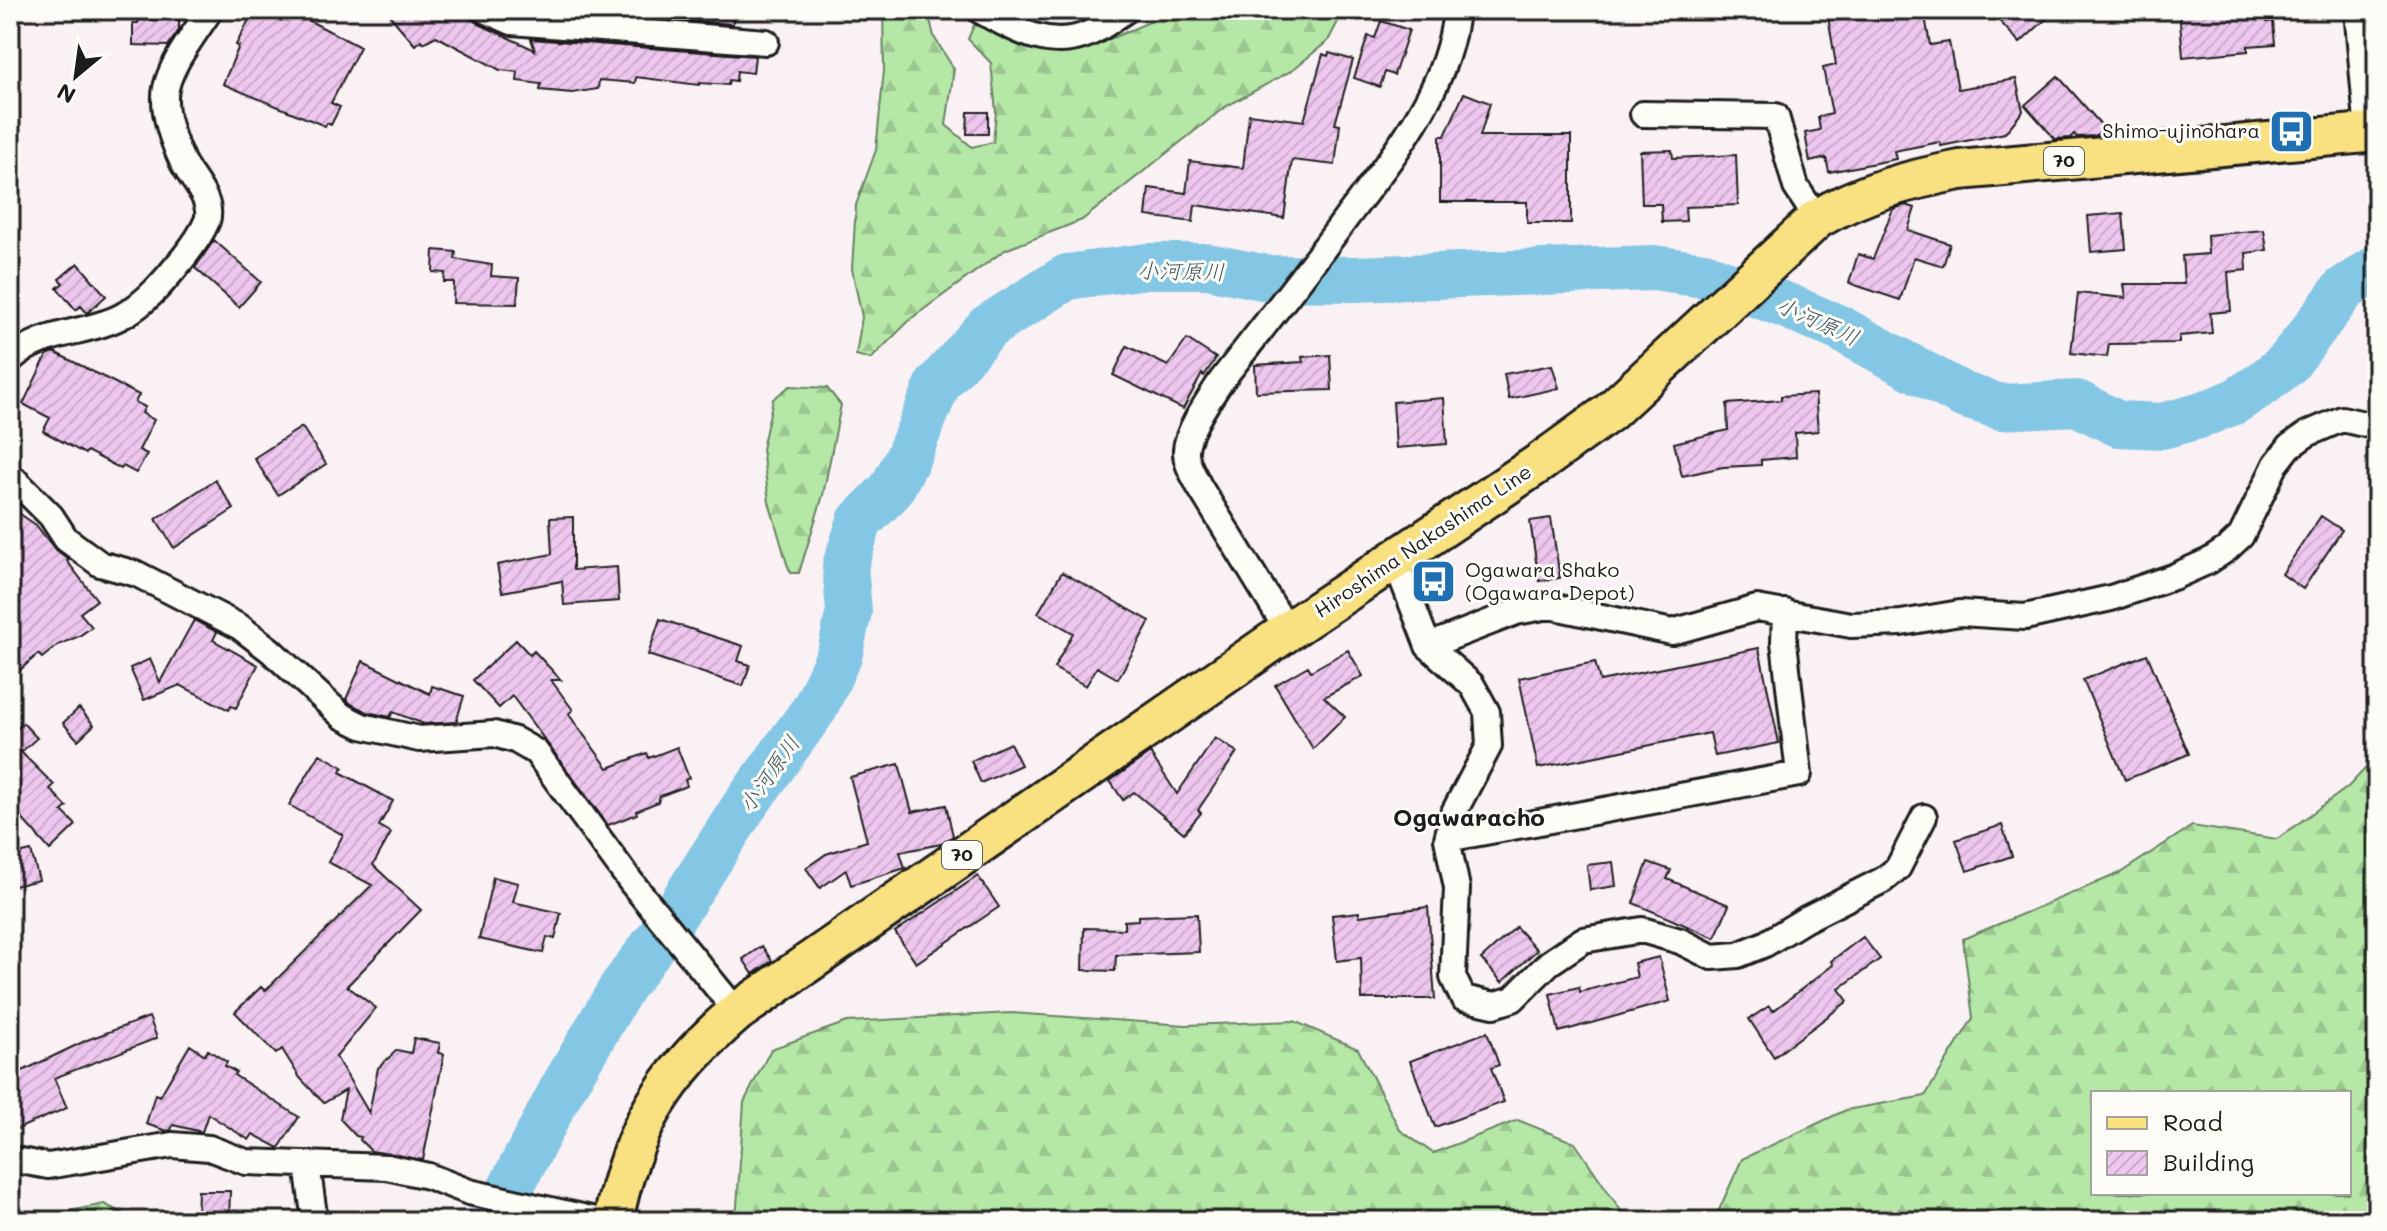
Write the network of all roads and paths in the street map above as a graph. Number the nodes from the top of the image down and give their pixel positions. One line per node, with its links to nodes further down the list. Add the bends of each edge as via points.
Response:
1 (210, 10): 12 (street, via 171,72 165,94 169,126 207,206 208,219 184,256 138,306 120,317 45,338)
2 (485, 10): 7 (street, via 512,22)
3 (979, 10): 4 (street, via 1026,36 1060,40 1087,35)
4 (1126, 10)
5 (1456, 10): 17 (street, via 1437,81 1403,141 1221,381 1185,449 1199,486)
6 (2357, 10): 10 (street)
7 (550, 17): 8 (street)
8 (766, 42)
9 (1643, 114): 11 (street, via 1776,116 1796,187)
10 (2372, 132): 11 (main road, Hiroshima Nakashima Line / 70, via 1960,170 1904,181)
11 (1817, 219): 15 (main road, Hiroshima Nakashima Line / 70, via 1610,412)
12 (10, 360)
13 (2377, 427): 16 (street, via 2342,419 2307,434 2276,464 2241,536 2227,549 2173,577 2111,598 2025,617 1960,613 1901,623 1851,625)
14 (10, 475): 21 (street, via 66,539 100,564 147,578 240,627 342,716 419,739 494,734 536,752 631,882)
15 (1395, 560): 17 (main road, Hiroshima Nakashima Line / 70); 18 (street)
16 (1785, 612): 18 (street, via 1757,608 1672,632 1550,606 1516,612); 20 (street, via 1799,774)
17 (1288, 631): 21 (main road, Hiroshima Nakashima Line / 70)
18 (1428, 646): 20 (street, via 1472,685 1487,712 1489,746 1453,814)
19 (1924, 817): 20 (street, via 1898,868 1883,880 1765,944 1738,955 1712,957 1642,930 1583,940 1549,963 1513,999 1494,1005 1463,998 1453,977 1457,888)
20 (1447, 839)
21 (737, 1012): 26 (main road, Hiroshima Nakashima Line / 70, via 678,1070 651,1109 622,1179)
22 (10, 1159): 23 (street, via 48,1166 172,1145 209,1148 246,1162)
23 (307, 1165): 24 (street); 25 (street, via 387,1167 469,1192)
24 (315, 1221)
25 (600, 1221)
26 (613, 1221)

